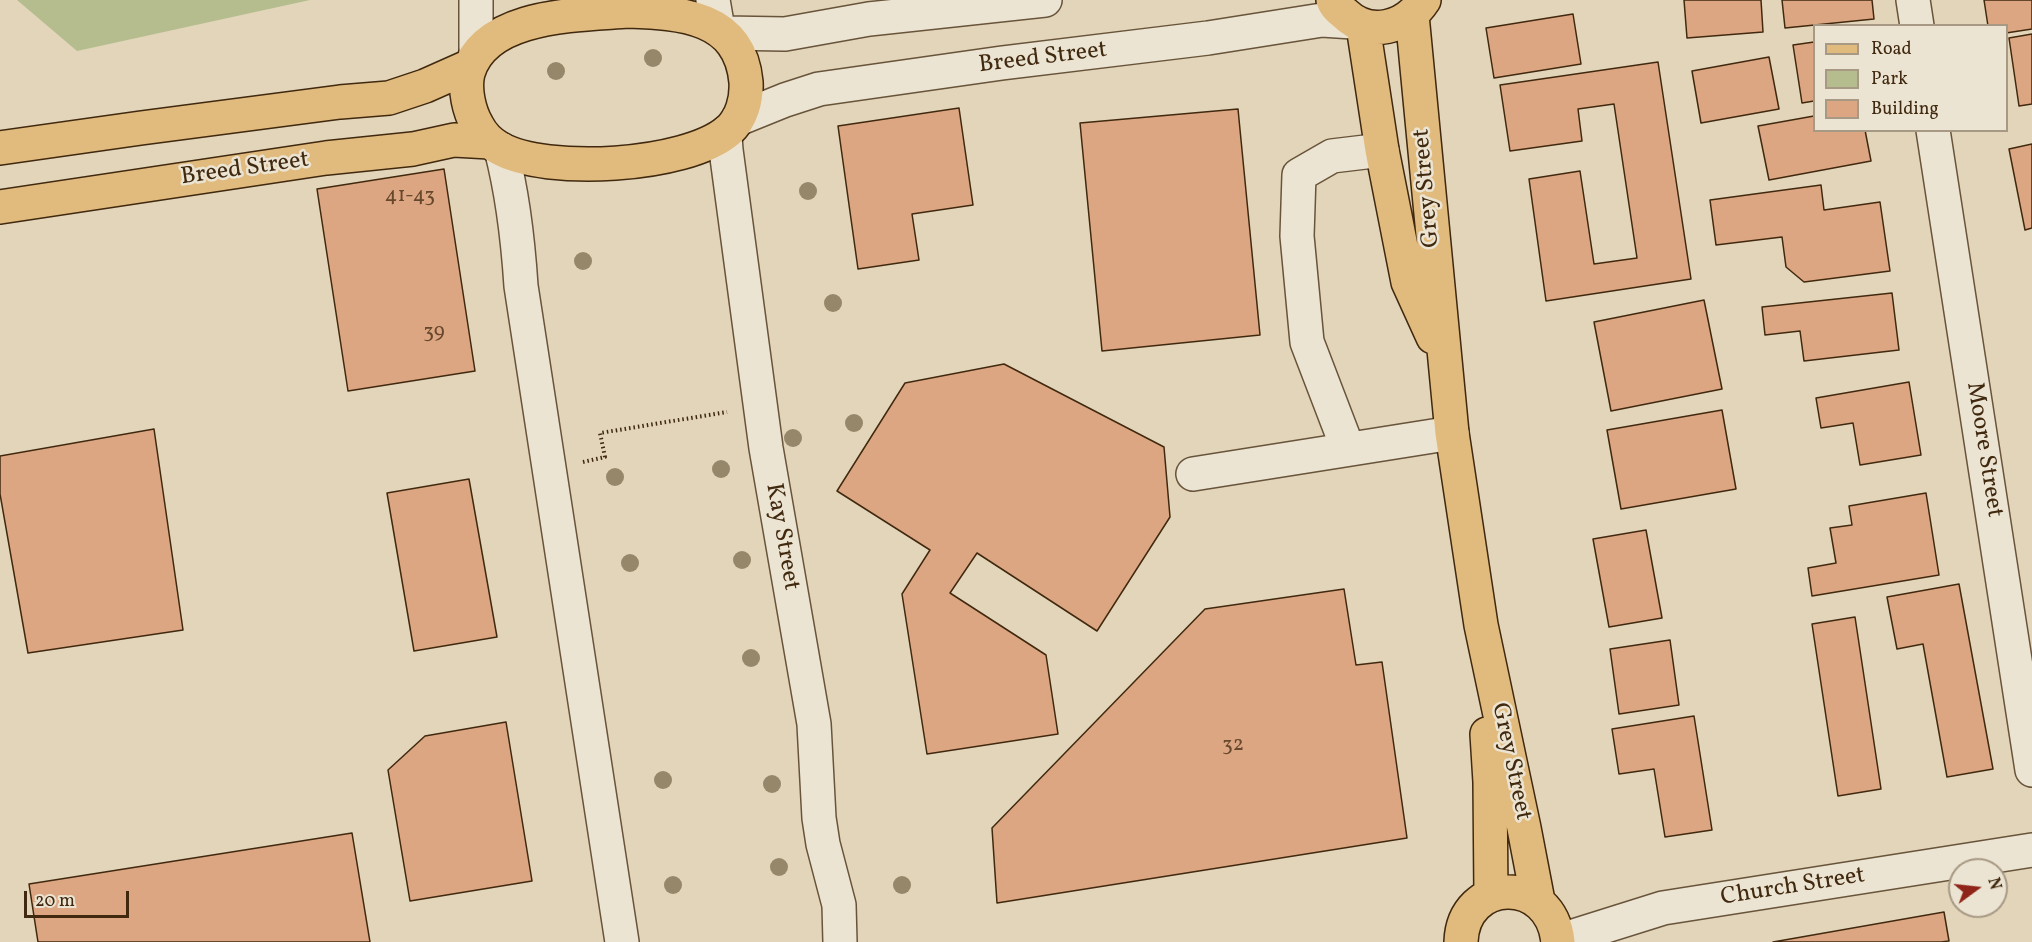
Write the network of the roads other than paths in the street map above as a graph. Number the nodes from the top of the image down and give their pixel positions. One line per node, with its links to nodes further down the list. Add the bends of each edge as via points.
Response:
1 (476, 0): 8 (street)
2 (1045, 0): 6 (street, via 868,19 785,34)
3 (1913, 0): 7 (street)
4 (1422, 4): 5 (main road, via 1397,24 1380,28); 15 (main road, Grey Street)
5 (1350, 16): 9 (street, Breed Street, via 819,89); 13 (main road, Grey Street)
6 (718, 21): 8 (main road, via 666,12 628,11 556,18 504,32 488,42); 9 (main road, via 737,48 744,68 744,105)
7 (1917, 24)
8 (473, 61): 11 (main road, via 467,77 468,99 474,121); 12 (main road, via 425,86 388,98)
9 (733, 125): 11 (main road, Breed Street, via 710,141 641,162 604,164 531,159); 26 (street, Kay Street, via 725,138 726,150 766,448 813,724 819,819 839,905)
10 (1933, 132): 20 (street, Moore Street)
11 (495, 146): 14 (main road, Breed Street, via 454,140); 25 (street, via 510,187 521,286)
12 (0, 148)
13 (1382, 150): 15 (main road, Grey Street, via 1408,282); 17 (street, via 1332,156 1299,175 1297,237 1307,342)
14 (0, 207)
15 (1444, 360): 16 (main road, Grey Street)
16 (1452, 433): 17 (street); 19 (main road, Grey Street)
17 (1348, 449): 18 (street)
18 (1193, 474)
19 (1481, 625): 22 (main road, Grey Street, via 1490,782); 23 (main road, Grey Street)
20 (2032, 770)
21 (2032, 850): 27 (street, Church Street, via 1663,908)
22 (1491, 895): 23 (main road, via 1523,894); 24 (main road, via 1466,918)
23 (1538, 901): 27 (main road, via 1556,926)
24 (1457, 941)
25 (622, 942)
26 (840, 942)
27 (1558, 942)

